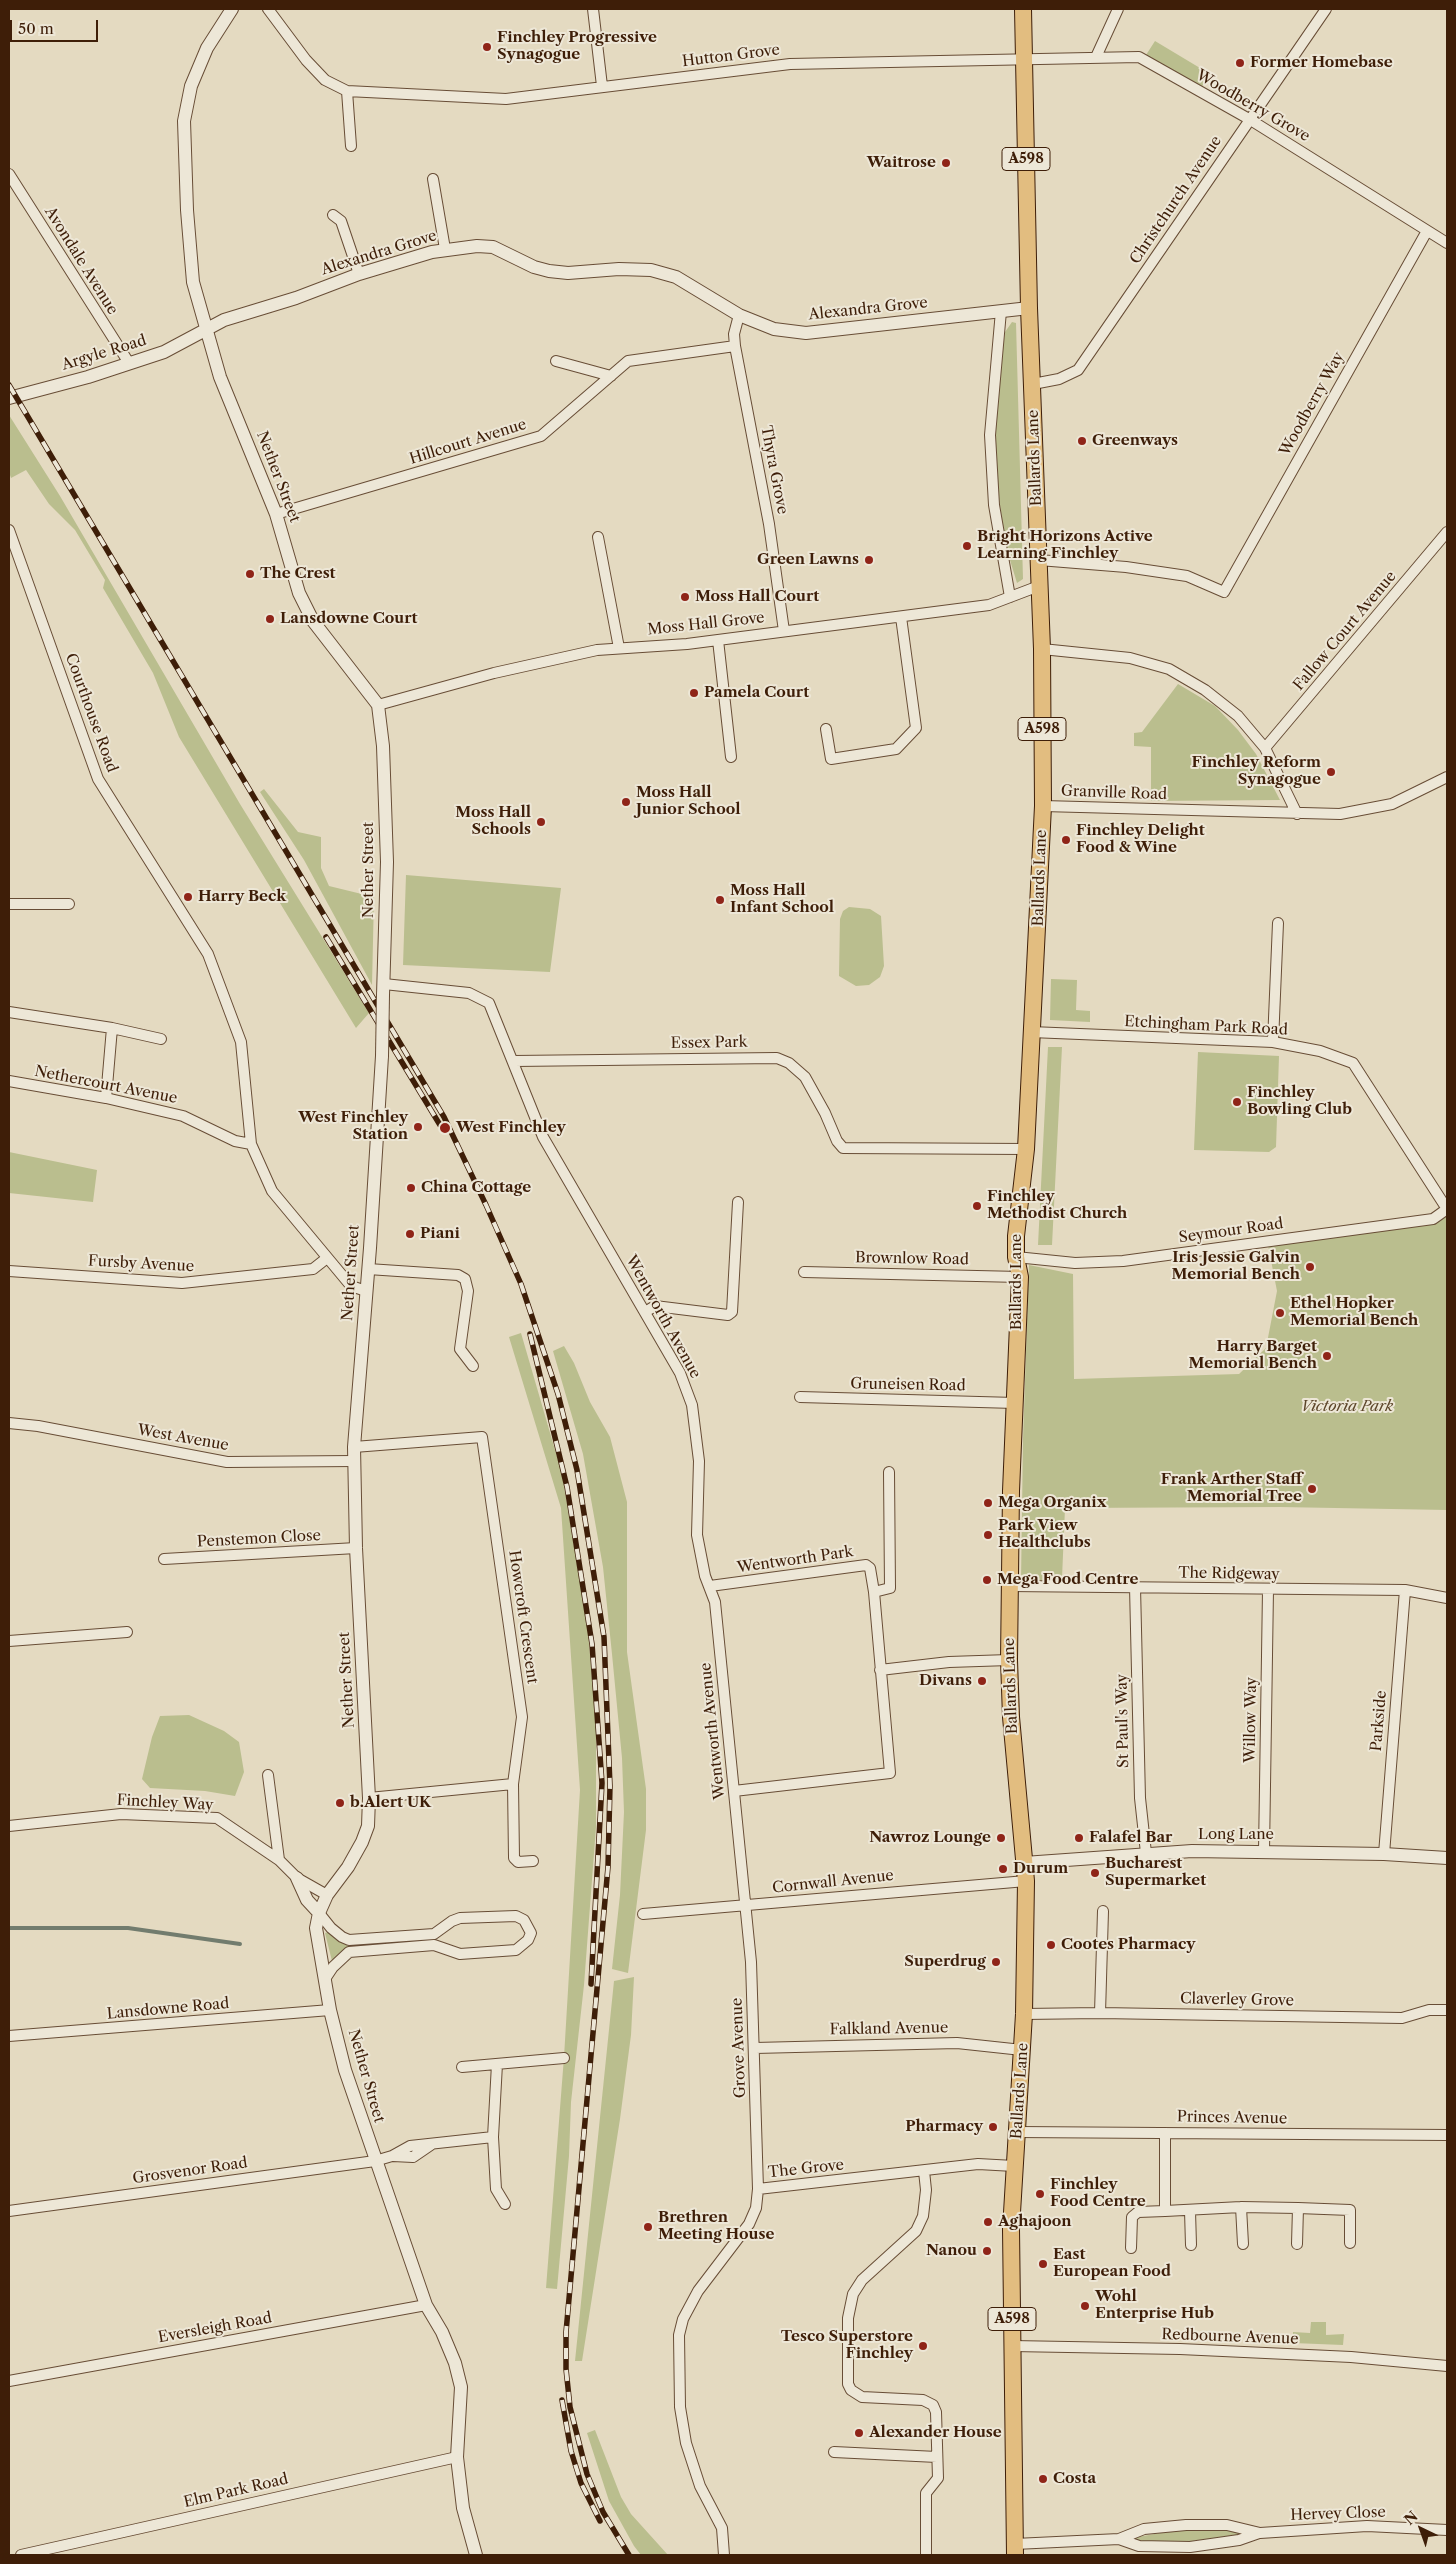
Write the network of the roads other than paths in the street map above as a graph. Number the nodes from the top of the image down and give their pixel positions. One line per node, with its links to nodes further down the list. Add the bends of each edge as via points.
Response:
1 (232, 9): 23 (street, Nether Street, via 207,48 191,86 184,120 193,282)
2 (268, 9): 10 (street, Hutton Grove, via 325,80)
3 (593, 9): 9 (street)
4 (1023, 9): 8 (main road, Ballards Lane / A598)
5 (1118, 9): 7 (street)
6 (1326, 9): 11 (street, Christchurch Avenue)
7 (1096, 57): 8 (street, Woodberry Grove); 11 (street, Woodberry Grove, via 1139,57)
8 (1026, 58): 9 (street, Hutton Grove, via 790,64); 20 (main road, Ballards Lane / A598)
9 (602, 86): 10 (street, Hutton Grove, via 506,98)
10 (347, 91): 12 (street)
11 (1249, 119): 16 (street, Woodberry Grove); 28 (street, Christchurch Avenue, via 1078,370 1059,379)
12 (351, 146)
13 (9, 174): 26 (street, Avondale Avenue)
14 (433, 179): 18 (street)
15 (333, 215): 19 (street, via 341,221)
16 (1427, 231): 17 (street, Woodberry Grove); 34 (street, Woodberry Way, via 1224,592 1187,576)
17 (1447, 243)
18 (445, 249): 19 (street, Alexandra Grove); 22 (street, Alexandra Grove, via 492,247 534,267 568,273 618,268 651,270 676,277)
19 (359, 274): 23 (street, Alexandra Grove, via 224,320)
20 (1029, 308): 21 (street, Alexandra Grove); 28 (main road, Ballards Lane / A598)
21 (1001, 311): 22 (street, Alexandra Grove, via 806,333 774,329); 36 (street, via 990,434 994,505)
22 (739, 315): 24 (street, Thyra Grove, via 734,334)
23 (206, 331): 26 (street, Argyle Road, via 164,352); 30 (street, Nether Street, via 220,377)
24 (735, 346): 27 (street, Hillcourt Avenue, via 628,360); 38 (street, Thyra Grove, via 769,524)
25 (556, 361): 27 (street)
26 (129, 363): 29 (street, Argyle Road)
27 (611, 376): 30 (street, Hillcourt Avenue, via 541,436)
28 (1033, 384): 34 (main road, Ballards Lane / A598)
29 (9, 398)
30 (276, 514): 42 (street, Nether Street, via 299,593 312,621)
31 (9, 530): 61 (street, Courthouse Road, via 98,779 208,954 240,1042)
32 (1447, 532): 44 (street, Fallow Court Avenue)
33 (598, 537): 40 (street)
34 (1039, 560): 35 (main road, Ballards Lane / A598)
35 (1039, 586): 36 (street, Moss Hall Grove); 41 (main road, Ballards Lane / A598)
36 (1010, 597): 37 (street, Moss Hall Grove, via 989,605)
37 (901, 616): 38 (street, Moss Hall Grove); 43 (street, via 916,728 896,749 831,759)
38 (784, 631): 39 (street, Moss Hall Grove)
39 (718, 640): 40 (street, Moss Hall Grove); 45 (street)
40 (619, 648): 42 (street, Moss Hall Grove, via 494,673)
41 (1042, 649): 44 (street, via 1130,658 1169,668 1238,716); 47 (main road, Ballards Lane / A598)
42 (378, 705): 52 (street, Nether Street, via 384,746 387,862)
43 (826, 729)
44 (1265, 748): 48 (street)
45 (731, 757)
46 (1446, 779): 48 (street, Granville Road, via 1392,804 1340,814)
47 (1042, 806): 48 (street, Granville Road); 55 (main road, Ballards Lane / A598)
48 (1297, 814)
49 (9, 904): 50 (street)
50 (69, 904)
51 (1278, 923): 57 (street)
52 (384, 989): 58 (street, via 469,993 490,1003); 67 (street, Nether Street, bridge)
53 (9, 1012): 54 (street)
54 (112, 1028): 56 (street); 60 (street)
55 (1031, 1032): 57 (street, Etchingham Park Road); 62 (main road, Ballards Lane / A598)
56 (161, 1039)
57 (1273, 1042): 64 (street, Etchingham Park Road, via 1320,1050 1353,1063)
58 (514, 1061): 62 (street, Essex Park, via 777,1058 805,1076 843,1148); 72 (street, Wentworth Avenue, via 543,1137)
59 (9, 1081): 60 (street, Nethercourt Avenue)
60 (106, 1098): 61 (street, Nethercourt Avenue, via 183,1116 234,1141)
61 (251, 1144): 66 (street, Courthouse Road, via 272,1191)
62 (1026, 1149): 65 (main road, Ballards Lane / A598)
63 (738, 1202): 72 (street, via 732,1312 728,1315 655,1306)
64 (1447, 1209): 65 (street, Seymour Road, via 1433,1219 1123,1261 1075,1263)
65 (1016, 1257): 70 (main road, Ballards Lane / A598)
66 (327, 1258): 68 (street, Fursby Avenue, via 313,1270 182,1283); 71 (street, Courthouse Road, via 351,1286)
67 (368, 1269): 71 (street, Nether Street); 73 (street, via 458,1275 465,1279 468,1291 460,1349)
68 (9, 1270)
69 (804, 1272): 70 (street, Brownlow Road)
70 (1020, 1278): 75 (main road, Ballards Lane / A598)
71 (366, 1291): 77 (street, Nether Street)
72 (645, 1312): 82 (street, Wentworth Avenue, via 680,1373 692,1405 699,1461 698,1535 705,1576)
73 (472, 1366)
74 (800, 1397): 75 (street, Gruneisen Road)
75 (1014, 1403): 83 (main road, Ballards Lane / A598)
76 (9, 1423): 78 (street, West Avenue, via 227,1462)
77 (354, 1447): 78 (street, Nether Street); 94 (street, Howcroft Crescent, via 482,1436 522,1717)
78 (354, 1461): 80 (street, Nether Street)
79 (889, 1472): 87 (street, via 890,1588)
80 (356, 1548): 81 (street, Penstemon Close); 96 (street, Nether Street)
81 (164, 1559)
82 (710, 1586): 87 (street, Wentworth Park, via 866,1565 870,1568); 95 (street, Wentworth Avenue, via 715,1602)
83 (1010, 1586): 84 (street, The Ridgeway); 91 (main road, Ballards Lane / A598)
84 (1135, 1587): 85 (street, The Ridgeway); 99 (street, St Paul's Way, via 1140,1798)
85 (1268, 1590): 86 (street, The Ridgeway); 98 (street, Willow Way)
86 (1405, 1590): 88 (street, The Ridgeway); 100 (street, Parkside)
87 (874, 1592): 92 (street, Wentworth Park)
88 (1447, 1598)
89 (127, 1632): 90 (street)
90 (9, 1641)
91 (1009, 1660): 92 (street, via 949,1662); 104 (main road, Ballards Lane / A598)
92 (880, 1670): 95 (street, Wentworth Park, via 890,1773)
93 (268, 1775): 102 (street)
94 (513, 1784): 96 (street); 103 (street, via 514,1858 518,1862)
95 (734, 1791): 108 (street, Wentworth Avenue)
96 (369, 1798): 107 (street, Nether Street, via 368,1826 362,1842)
97 (9, 1826): 102 (street, Finchley Way, via 121,1814 217,1818)
98 (1264, 1852): 99 (street, Long Lane); 100 (street, Long Lane)
99 (1146, 1854): 104 (street, Long Lane)
100 (1384, 1854): 101 (street, Long Lane)
101 (1447, 1858)
102 (279, 1860): 105 (street, Finchley Way)
103 (533, 1861)
104 (1024, 1863): 106 (main road, Ballards Lane / A598)
105 (297, 1878): 107 (street, Finchley Way); 110 (street, via 307,1900)
106 (1026, 1881): 108 (street, Cornwall Avenue); 116 (main road, Ballards Lane / A598)
107 (327, 1895): 110 (street, Nether Street)
108 (745, 1905): 111 (street, Cornwall Avenue); 118 (street, Grove Avenue)
109 (1103, 1911): 115 (street)
110 (319, 1913): 112 (street, Nether Street, via 317,1937); 112 (street, via 331,1928 348,1940 434,1934 460,1918 516,1916 524,1920 530,1933 528,1940 516,1950 460,1954 434,1945 350,1952)
111 (643, 1914)
112 (325, 1980): 113 (street, Nether Street)
113 (330, 2010): 117 (street, Lansdowne Road); 127 (street, Nether Street, via 345,2070)
114 (1447, 2010): 115 (street, Claverley Grove, via 1429,2010 1402,2018)
115 (1100, 2013): 116 (street, Claverley Grove)
116 (1024, 2014): 119 (main road, Ballards Lane / A598)
117 (9, 2036)
118 (755, 2048): 119 (street, Falkland Avenue, via 956,2043); 130 (street, Grove Avenue)
119 (1022, 2050): 123 (main road, Ballards Lane / A598)
120 (564, 2058): 121 (street)
121 (497, 2064): 122 (street); 126 (street)
122 (462, 2067)
123 (1017, 2132): 124 (street, Princes Avenue); 128 (main road, Ballards Lane / A598)
124 (1165, 2133): 125 (street, Princes Avenue); 136 (street)
125 (1447, 2135)
126 (493, 2137): 127 (street, Grosvenor Road, via 410,2146); 131 (street, via 496,2189)
127 (375, 2161): 134 (street, Grosvenor Road); 142 (street, Nether Street)
128 (1014, 2166): 129 (street, The Grove, via 978,2164); 143 (main road, Ballards Lane / A598)
129 (924, 2171): 130 (street, The Grove); 148 (street, via 925,2199 916,2231 862,2280 853,2294 848,2318 848,2384 862,2397 922,2400 933,2405)
130 (758, 2189): 155 (street, The Grove, via 756,2208 749,2224 698,2291 683,2319 679,2335 680,2407 686,2443 700,2486 722,2528)
131 (505, 2204)
132 (1241, 2207): 133 (street); 135 (street); 138 (street)
133 (1298, 2208): 137 (street, via 1350,2210); 139 (street)
134 (9, 2211)
135 (1190, 2211): 136 (street); 140 (street)
136 (1165, 2212): 141 (street, via 1138,2212 1132,2217)
137 (1350, 2243)
138 (1243, 2244)
139 (1296, 2244)
140 (1191, 2245)
141 (1131, 2248)
142 (426, 2305): 145 (street, Eversleigh Road); 147 (street, Nether Street, via 456,2363 461,2387)
143 (1012, 2346): 144 (street, Redbourne Avenue, via 1180,2349 1351,2357); 152 (main road, Ballards Lane / A598)
144 (1447, 2366)
145 (9, 2380)
146 (834, 2452): 148 (street)
147 (457, 2457): 153 (street, Elm Park Road); 154 (street, Nether Street, via 463,2508)
148 (938, 2457): 156 (street, via 938,2478 926,2493)
149 (1447, 2530): 150 (street, Hervey Close, via 1367,2526)
150 (1260, 2533): 151 (street, Hervey Close, via 1239,2540 1190,2547 1140,2546); 151 (street, Hervey Close, via 1226,2525 1186,2525 1144,2530)
151 (1119, 2539): 152 (street, Hervey Close)
152 (1015, 2550)
153 (21, 2555)
154 (476, 2555)
155 (724, 2555)
156 (926, 2555)

